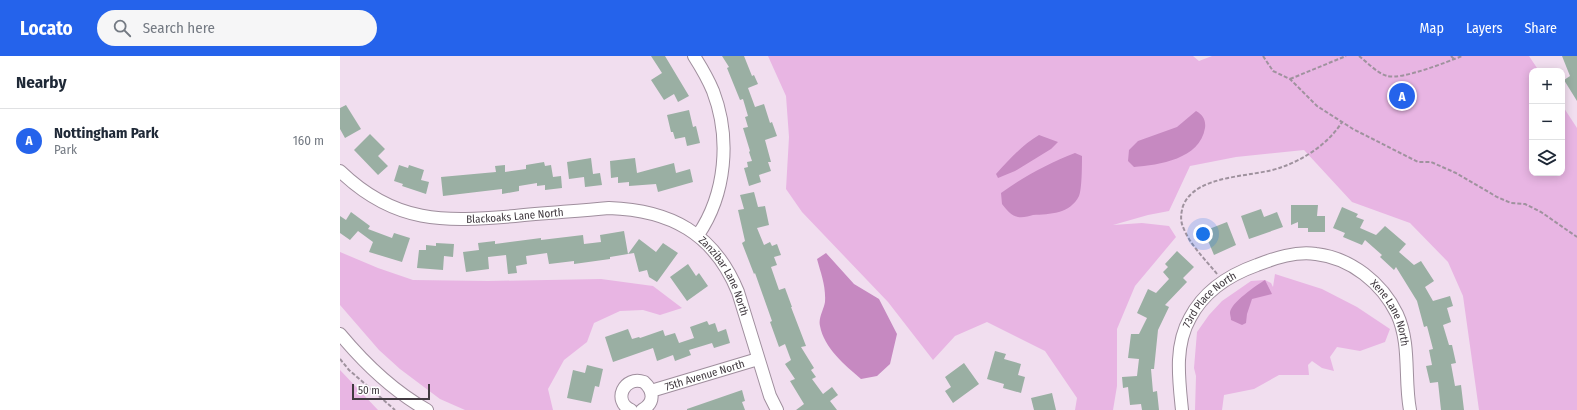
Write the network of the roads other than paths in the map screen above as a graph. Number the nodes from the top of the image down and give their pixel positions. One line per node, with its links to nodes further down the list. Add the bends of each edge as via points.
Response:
1 (694, 56): 3 (street, Zanzibar Lane North, via 714,92 724,132 717,196 711,213)
2 (340, 171): 3 (street, Blackoaks Lane North, via 368,194 394,208 420,216 446,220 609,208 628,209 668,218)
3 (698, 235): 6 (street, Zanzibar Lane North, via 724,264 732,278)
4 (1316, 254): 12 (street, 73rd Place North, via 1274,258 1245,269 1223,281 1199,303 1189,318 1180,349); 13 (street, Xene Lane North, via 1355,267 1367,275 1392,304 1405,340)
5 (340, 334): 8 (street, via 388,383 406,398)
6 (758, 359): 7 (street, 75th Avenue North); 11 (street, Zanzibar Lane North)
7 (652, 391): 9 (street, 75th Avenue North, via 640,381 628,383 622,398); 10 (street, 75th Avenue North, via 650,403)
8 (427, 410)
9 (631, 410)
10 (642, 410)
11 (777, 410)
12 (1182, 410)
13 (1410, 410)

